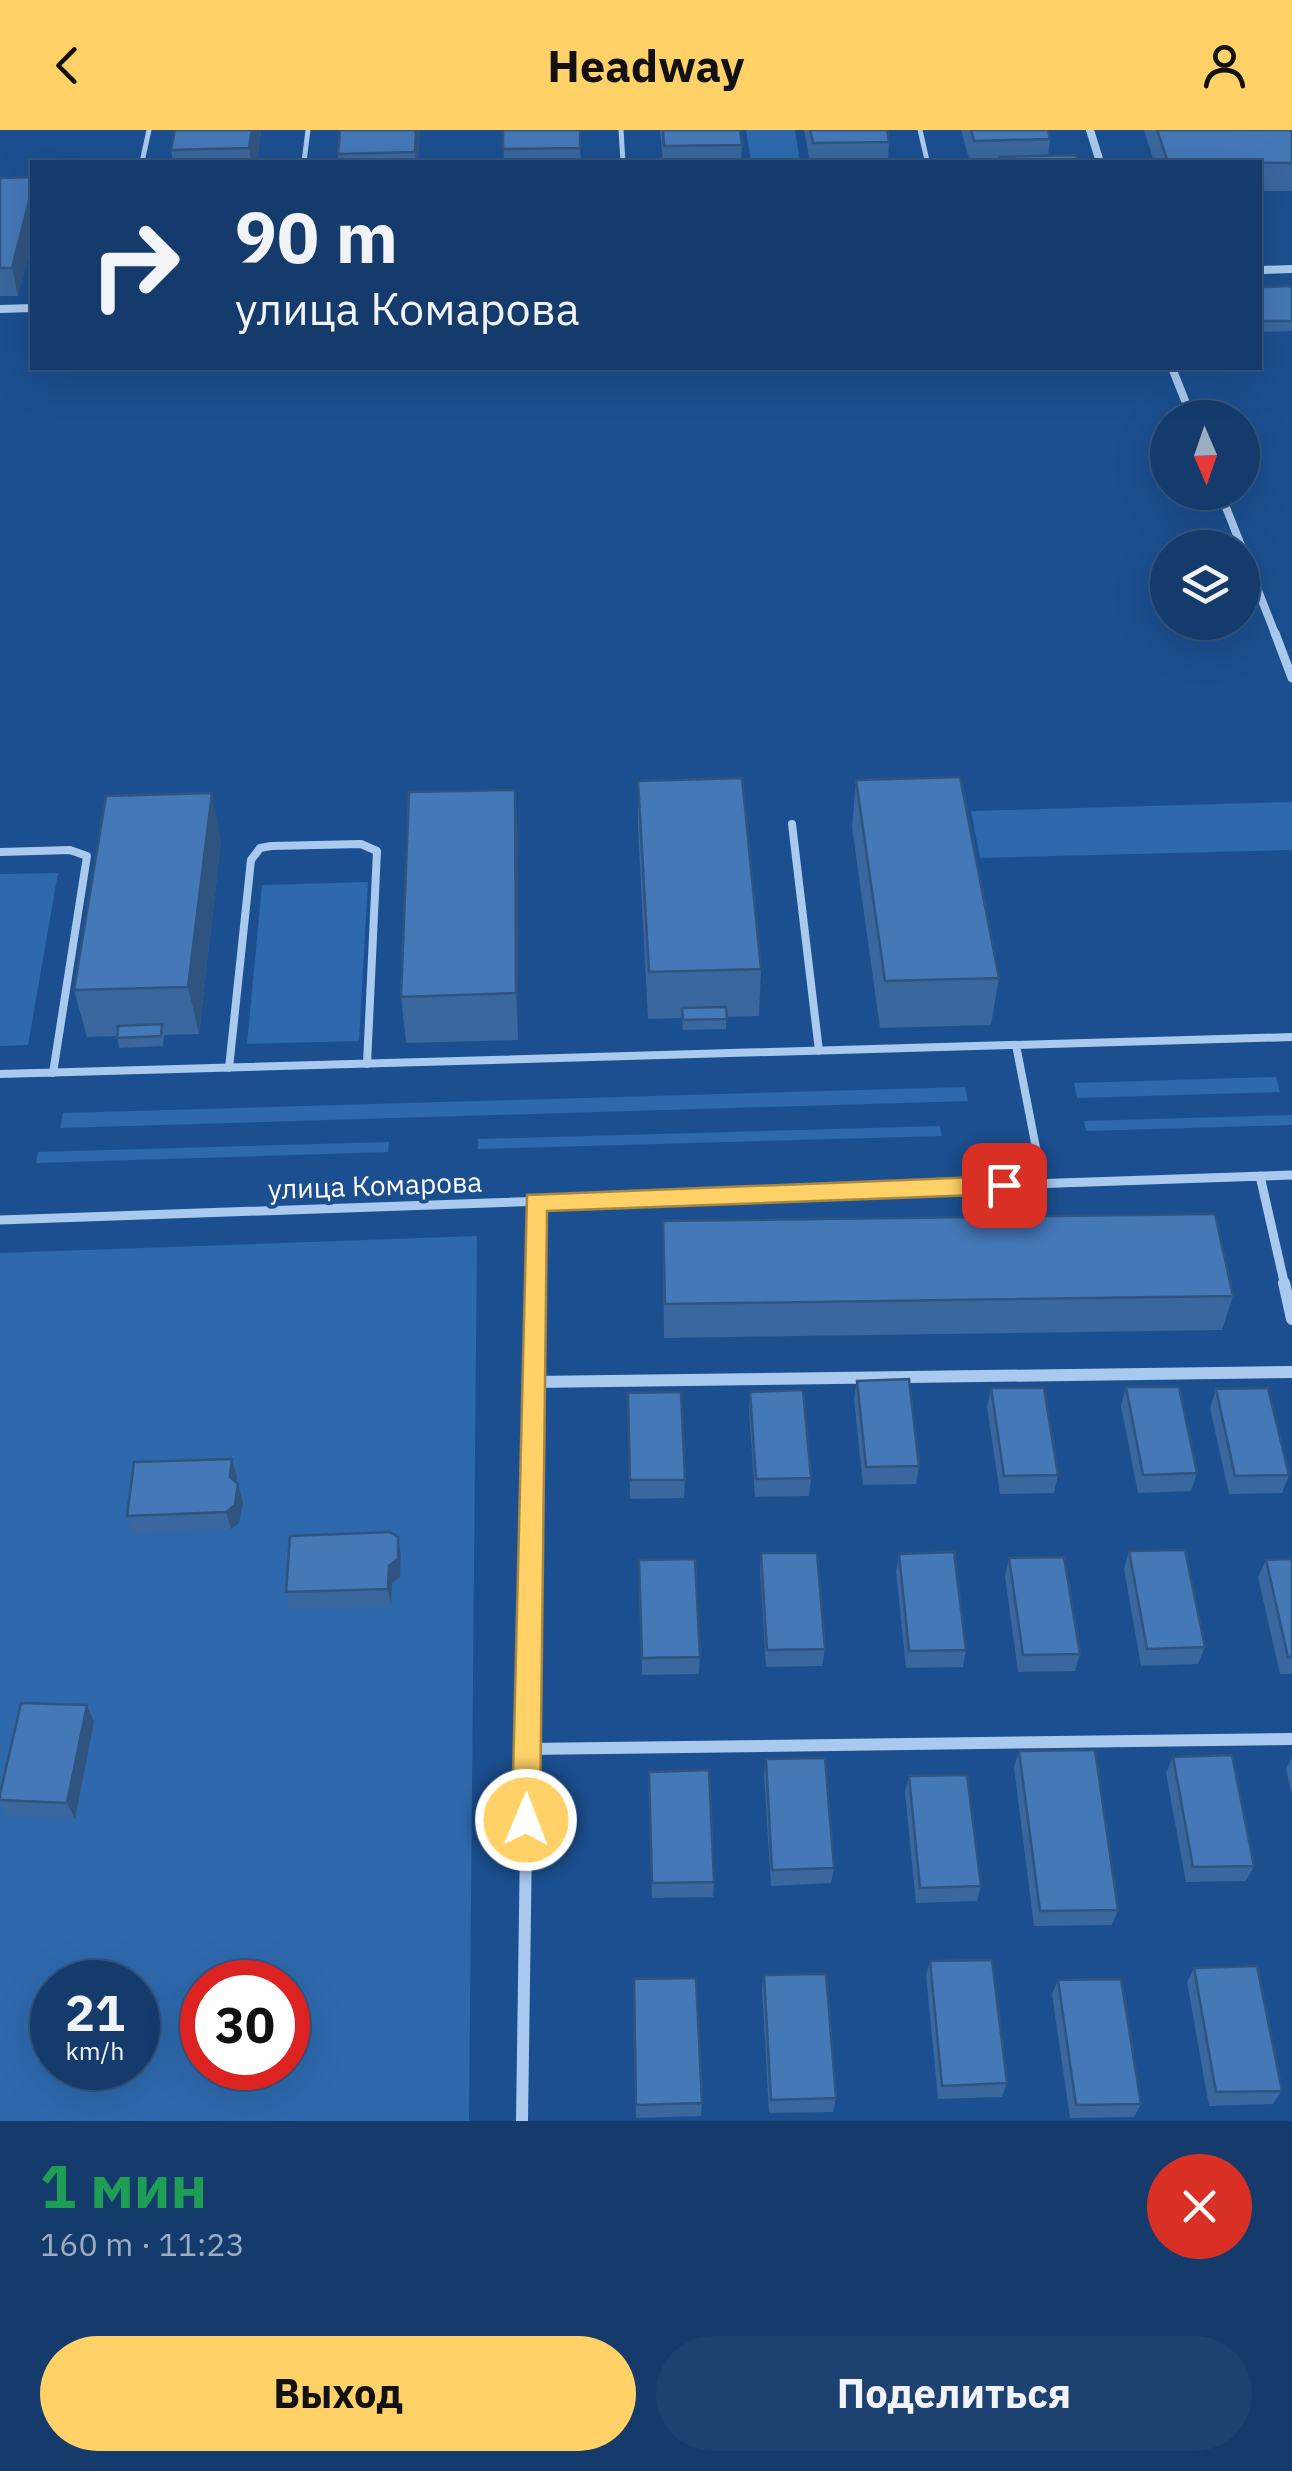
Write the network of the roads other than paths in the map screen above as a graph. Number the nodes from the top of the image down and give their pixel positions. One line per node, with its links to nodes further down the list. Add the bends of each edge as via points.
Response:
1 (149, 130): 6 (lane)
2 (308, 130): 7 (lane)
3 (620, 130): 8 (lane)
4 (920, 130): 9 (lane)
5 (1090, 130): 10 (street)
6 (142, 160)
7 (304, 160)
8 (623, 160)
9 (927, 160)
10 (1099, 160)
11 (1292, 269): 12 (street)
12 (1262, 270)
13 (30, 308): 14 (street)
14 (0, 309)
15 (1173, 370): 16 (street)
16 (1185, 400)
17 (1260, 595): 18 (street)
18 (1292, 678)
19 (792, 824): 23 (lane)
20 (0, 852): 26 (lane, via 70,850 88,856)
21 (1292, 1036): 22 (lane)
22 (1016, 1045): 23 (lane); 30 (lane)
23 (819, 1051): 24 (lane)
24 (367, 1064): 25 (lane); 25 (lane, via 377,851 360,844 271,846 251,860)
25 (229, 1068): 26 (lane)
26 (53, 1073): 27 (lane)
27 (0, 1074)
28 (1292, 1175): 29 (street, улица Комарова)
29 (1260, 1176): 30 (street, улица Комарова); 33 (street)
30 (1043, 1184): 31 (street, улица Комарова)
31 (535, 1202): 32 (street, улица Комарова); 35 (street)
32 (0, 1220)
33 (1292, 1319)
34 (1292, 1372): 35 (street)
35 (532, 1382): 37 (street)
36 (1292, 1739): 37 (street)
37 (527, 1749): 38 (street)
38 (522, 2121)

